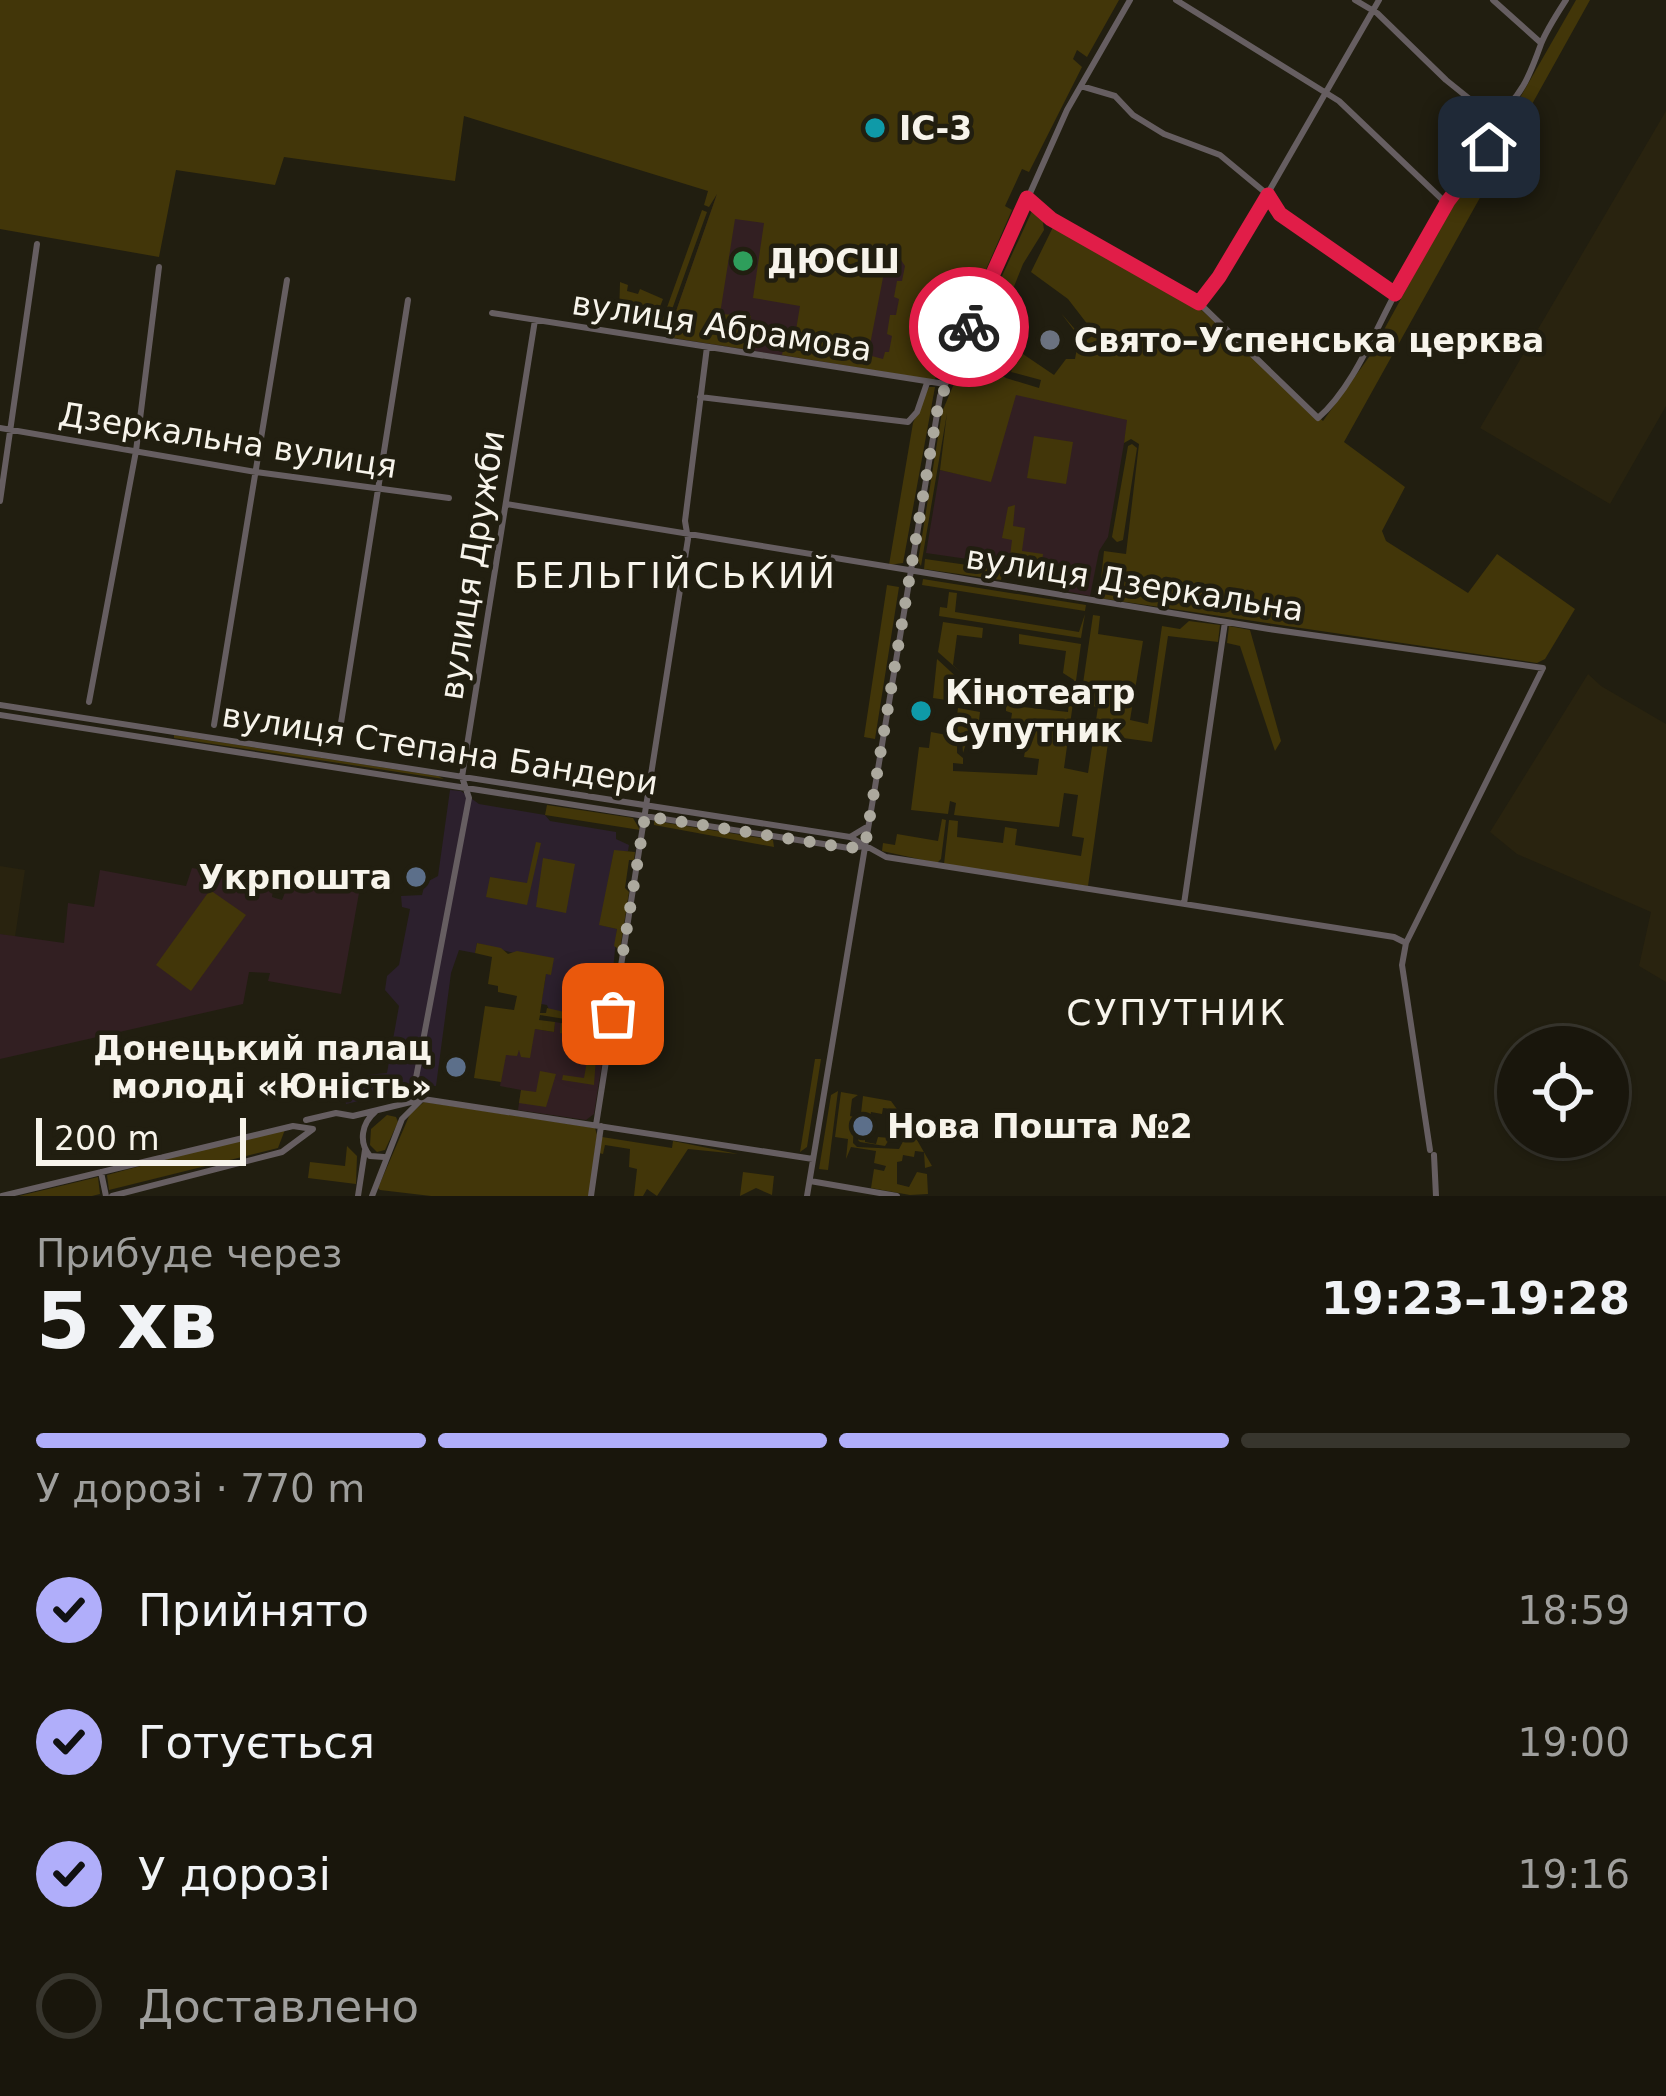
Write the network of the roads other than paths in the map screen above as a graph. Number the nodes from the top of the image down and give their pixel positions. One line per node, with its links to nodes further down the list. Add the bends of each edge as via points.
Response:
1 (1130, 0): 9 (street)
2 (1176, 0): 10 (street)
3 (1355, 0): 7 (street)
4 (1379, 0): 7 (street)
5 (1493, 0): 8 (street)
6 (1566, 0): 8 (street)
7 (1374, 11): 10 (street); 11 (street)
8 (1541, 44): 11 (street, via 1523,87)
9 (1081, 86): 12 (street, via 1115,96 1164,134 1220,155); 13 (street)
10 (1327, 94): 12 (street); 14 (street)
11 (1492, 117): 14 (street, via 1495,138)
12 (1268, 195): 18 (street, via 1280,214); 20 (street)
13 (1027, 198): 20 (street); 25 (street)
14 (1447, 204): 18 (street)
15 (37, 244): 28 (street)
16 (159, 267): 29 (street)
17 (287, 280): 30 (street)
18 (1395, 294): 20 (street, via 1362,362 1318,418)
19 (408, 300): 31 (street)
20 (1199, 303)
21 (492, 313): 22 (street, вулиця Абрамова)
22 (536, 320): 23 (street, вулиця Абрамова); 34 (street, вулиця Дружби)
23 (707, 347): 24 (street, вулиця Абрамова); 26 (street)
24 (927, 382): 25 (street, вулиця Абрамова); 26 (street, via 908,422)
25 (945, 384): 36 (street)
26 (700, 397): 35 (street)
27 (0, 428): 28 (street, Дзеркальна вулиця)
28 (13, 430): 29 (street, Дзеркальна вулиця); 33 (street)
29 (136, 451): 30 (street, Дзеркальна вулиця); 38 (street)
30 (256, 472): 31 (street, Дзеркальна вулиця); 41 (street)
31 (381, 488): 32 (street, Дзеркальна вулиця); 44 (street)
32 (449, 498)
33 (0, 501)
34 (506, 504): 35 (street, вулиця Дзеркальна); 45 (street, вулиця Дружби)
35 (687, 533): 36 (street, вулиця Дзеркальна); 47 (street)
36 (909, 571): 37 (street, вулиця Дзеркальна); 49 (street)
37 (1225, 622): 56 (street); 57 (street, вулиця Дзеркальна, via 1544,668)
38 (89, 702)
39 (0, 705): 42 (street, вулиця Степана Бандери)
40 (0, 715): 43 (street, вулиця Степана Бандери)
41 (214, 724)
42 (169, 731): 43 (street); 45 (street, вулиця Степана Бандери)
43 (167, 741): 46 (street, вулиця Степана Бандери)
44 (338, 742)
45 (462, 777): 46 (street); 47 (street, вулиця Степана Бандери)
46 (468, 788): 48 (street, вулиця Степана Бандери); 58 (street)
47 (647, 806): 48 (street); 50 (street, вулиця Степана Бандери)
48 (645, 816): 51 (street, вулиця Степана Бандери); 65 (street)
49 (868, 826): 52 (street); 53 (street)
50 (784, 827): 51 (street); 52 (street, вулиця Степана Бандери)
51 (782, 837): 54 (street, вулиця Степана Бандери)
52 (850, 837): 53 (street)
53 (865, 846): 54 (street, вулиця Степана Бандери); 55 (street); 56 (street, via 886,857)
54 (849, 848): 55 (street)
55 (862, 863): 69 (street)
56 (1184, 904): 57 (street)
57 (1406, 944): 79 (street, via 1402,965)
58 (412, 1099): 59 (street); 60 (street)
59 (423, 1099): 64 (street); 65 (street)
60 (388, 1107): 61 (street); 64 (street)
61 (378, 1110): 62 (street); 66 (street)
62 (353, 1116): 63 (street); 66 (street)
63 (306, 1120)
64 (401, 1123): 68 (street)
65 (598, 1126): 69 (street); 76 (street)
66 (363, 1132): 67 (street)
67 (365, 1150): 68 (street); 74 (street)
68 (386, 1155): 75 (street)
69 (813, 1159): 71 (street)
70 (101, 1172): 72 (street); 73 (street); 73 (street, via 293,1126 314,1129 282,1152)
71 (810, 1181): 77 (street); 78 (street)
72 (2, 1196)
73 (109, 1196)
74 (358, 1196)
75 (372, 1196)
76 (591, 1196)
77 (807, 1196)
78 (897, 1196)
79 (1436, 1196)

